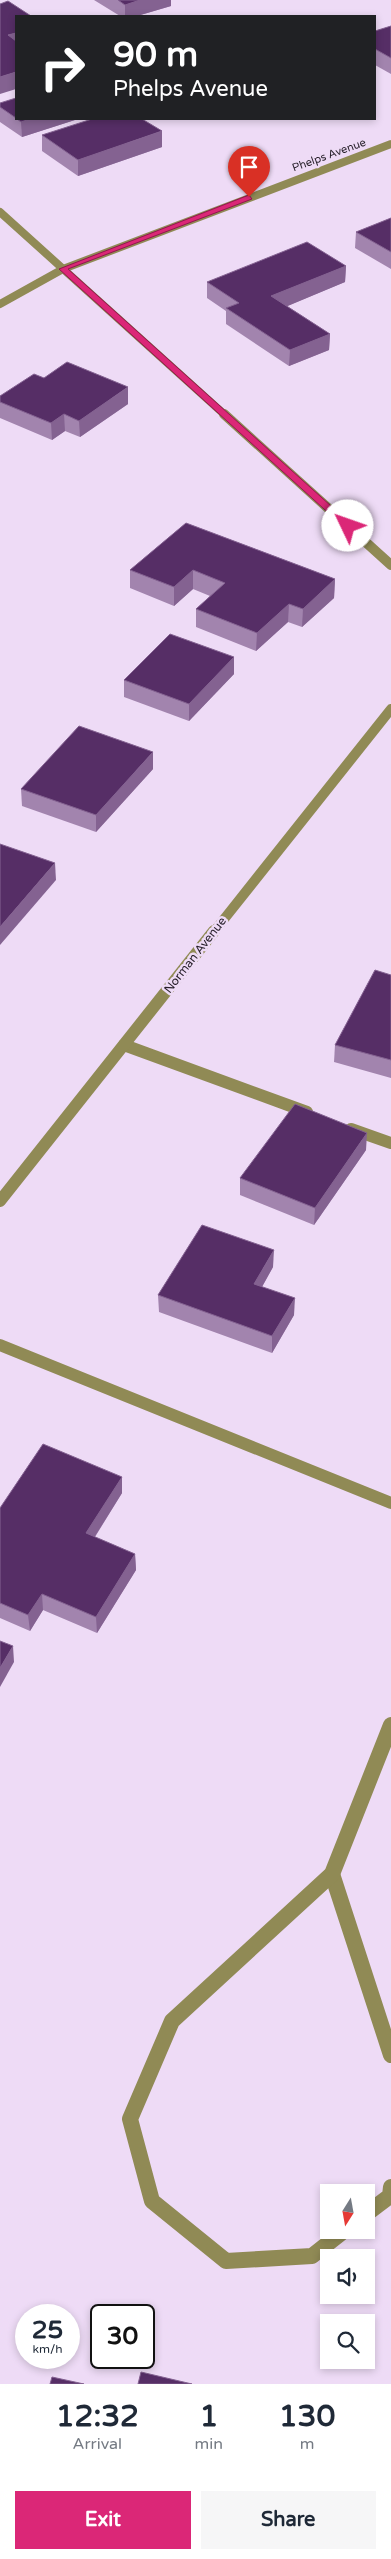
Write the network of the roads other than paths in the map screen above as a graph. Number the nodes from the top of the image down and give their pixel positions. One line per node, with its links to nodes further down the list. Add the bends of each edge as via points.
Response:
1 (391, 144): 3 (street, Phelps Avenue)
2 (0, 212): 3 (street)
3 (63, 269): 4 (street, Phelps Avenue); 5 (street)
4 (0, 304)
5 (391, 565)
6 (391, 708): 7 (street, Norman Avenue)
7 (124, 1045): 8 (street); 11 (street, Norman Avenue)
8 (317, 1116)
9 (336, 1123): 10 (street)
10 (391, 1143)
11 (0, 1201)
12 (0, 1345): 13 (street)
13 (391, 1503)
14 (391, 1725): 15 (street)
15 (332, 1874): 16 (street); 19 (street, via 172,2021 130,2119 152,2201 226,2261 312,2256)
16 (391, 2055)
17 (391, 2187): 18 (street, via 390,2196)
18 (375, 2207)
19 (334, 2239)

